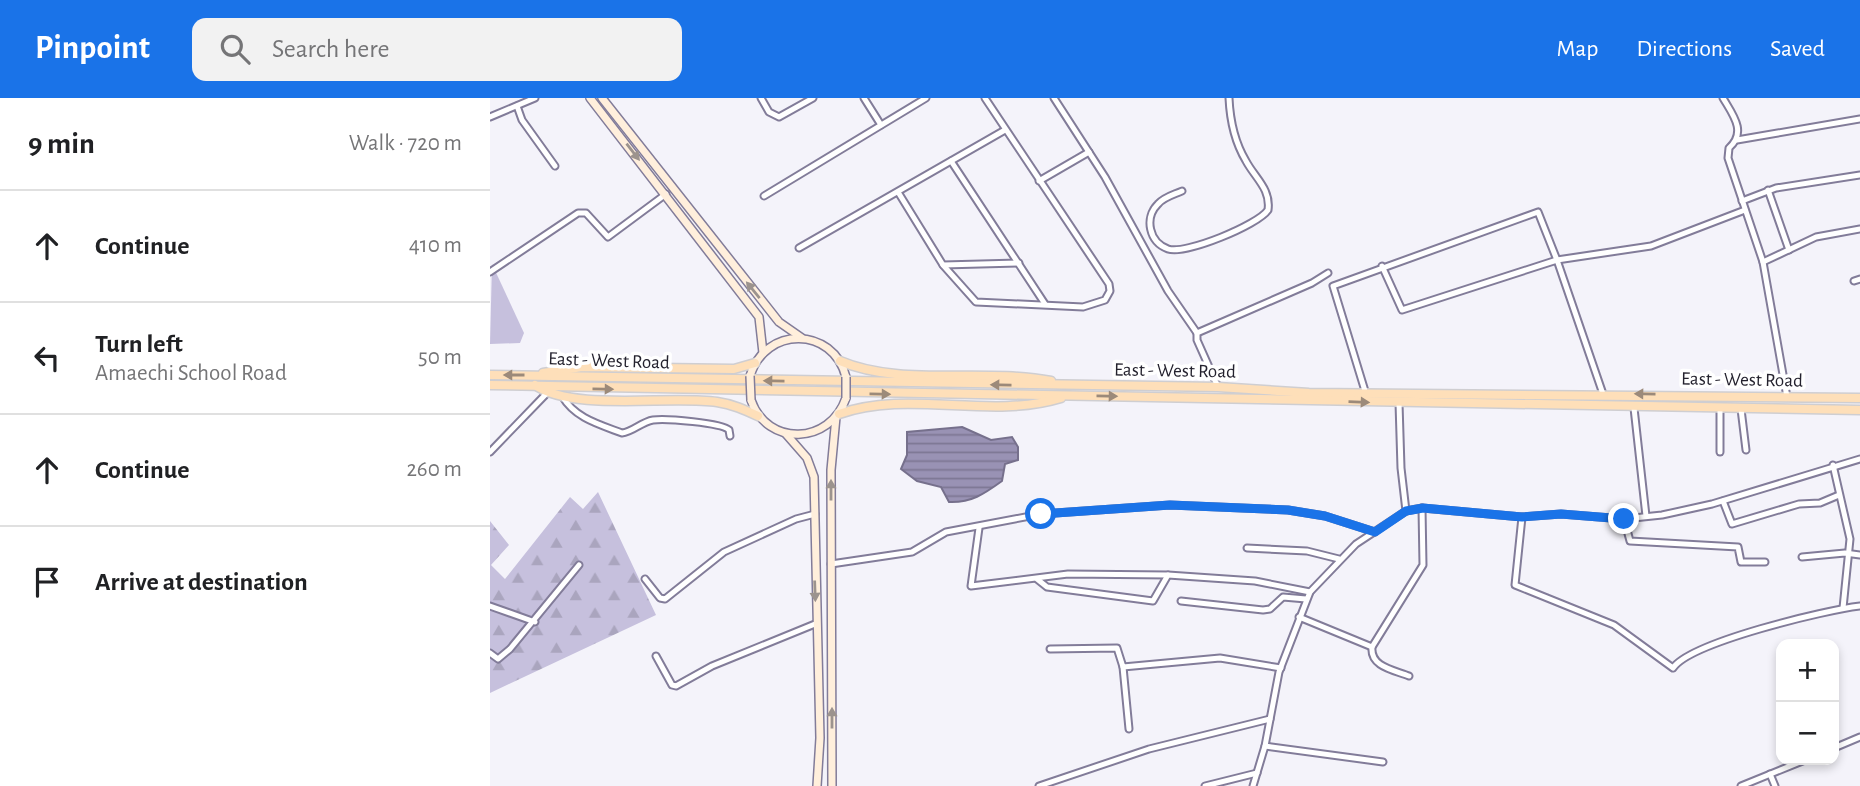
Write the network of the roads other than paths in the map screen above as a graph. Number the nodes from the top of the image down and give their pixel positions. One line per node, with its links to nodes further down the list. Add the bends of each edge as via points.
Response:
1 (535, 98): 12 (street)
2 (590, 98): 26 (main road, one-way to 26)
3 (602, 98): 42 (main road, one-way to 3, via 772,313)
4 (761, 98): 5 (street, via 769,112 779,117)
5 (813, 98)
6 (864, 98): 15 (street)
7 (926, 98): 15 (street)
8 (985, 98): 16 (street)
9 (1054, 98): 18 (street)
10 (1229, 98): 24 (street, via 1231,125 1245,161 1268,195 1268,210 1252,223 1186,249 1168,249 1153,237 1150,218 1159,202)
11 (1724, 98): 17 (street, via 1737,124)
12 (517, 106): 13 (street); 20 (street)
13 (490, 117)
14 (1860, 119): 17 (street)
15 (881, 125): 27 (street)
16 (1005, 130): 19 (street); 22 (street)
17 (1737, 141): 28 (street, via 1729,148 1728,158)
18 (1089, 152): 22 (street); 41 (street)
19 (951, 161): 25 (street); 35 (street)
20 (555, 166)
21 (1860, 175): 23 (street)
22 (1038, 181): 40 (street, via 1110,291 1105,300 1092,306)
23 (1769, 190): 28 (street); 32 (street)
24 (1182, 191)
25 (898, 192): 31 (street); 36 (street)
26 (666, 194): 38 (street, via 608,237 586,213 578,213); 43 (main road, via 759,317)
27 (764, 196)
28 (1742, 201): 29 (street)
29 (1745, 210): 33 (street, via 1651,246); 34 (street)
30 (1860, 229): 32 (street, via 1816,237)
31 (799, 248)
32 (1789, 250): 34 (street)
33 (1557, 260): 37 (street, via 1402,310); 37 (street, via 1538,212); 54 (street)
34 (1763, 262): 57 (street)
35 (1019, 263): 36 (street); 40 (street)
36 (943, 265): 40 (street, via 976,302)
37 (1382, 266): 52 (street, via 1333,286)
38 (490, 272)
39 (1328, 273): 41 (street)
40 (1045, 303)
41 (1197, 333): 51 (street)
42 (802, 338): 43 (main road, via 780,341); 44 (main road, via 822,344)
43 (763, 353): 45 (main road)
44 (840, 361): 48 (main road, via 872,372 1006,374); 65 (main road, bridge, via 846,398)
45 (755, 363): 47 (main road, via 726,369 563,368); 64 (main road, bridge, via 750,376 751,400)
46 (490, 374): 47 (main road, East - West Road, one-way to 46)
47 (537, 375): 48 (main road, East - West Road, one-way to 47)
48 (1068, 384): 51 (main road, East - West Road)
49 (490, 386): 50 (main road, East - West Road)
50 (535, 386): 53 (main road); 55 (main road, East - West Road, one-way to 55)
51 (1218, 387): 52 (main road, East - West Road, via 1309,393)
52 (1365, 391): 54 (main road, East - West Road)
53 (547, 393): 56 (main road); 68 (street)
54 (1603, 394): 57 (main road, East - West Road, one-way to 54)
55 (1073, 395): 59 (main road, East - West Road, one-way to 59); 65 (main road, via 1028,407 874,405)
56 (562, 396): 64 (main road, via 715,402); 67 (street, via 569,409 622,433 645,422 668,420 721,424)
57 (1787, 397): 58 (main road, East - West Road)
58 (1860, 398)
59 (1399, 403): 60 (main road, East - West Road); 76 (street)
60 (1634, 408): 61 (main road, East - West Road); 78 (street)
61 (1720, 409): 62 (main road, East - West Road); 70 (street)
62 (1741, 409): 63 (main road, East - West Road); 69 (street)
63 (1860, 410)
64 (758, 415): 66 (main road)
65 (838, 415): 66 (main road, via 816,432); 89 (main road, one-way to 65, via 831,470)
66 (786, 434): 77 (main road, via 811,466)
67 (730, 436)
68 (491, 449)
69 (1746, 450)
70 (1720, 452)
71 (1860, 459): 72 (street)
72 (1833, 465): 73 (street); 74 (street)
73 (1839, 495): 74 (street, via 1732,524); 85 (street, via 1850,539)
74 (1723, 501): 78 (street)
75 (1423, 508): 76 (street); 79 (street); 103 (street, via 1423,565)
76 (1406, 511): 82 (street)
77 (815, 514): 92 (street, via 724,552 665,599); 102 (main road, one-way to 102)
78 (1646, 516): 80 (street)
79 (1522, 517): 80 (street, via 1561,514); 99 (street, via 1515,585 1614,625 1674,668 1685,658 1735,638)
80 (1624, 519): 88 (street, via 1630,541 1738,547 1741,562)
81 (979, 528): 82 (street, via 1041,514 1192,506 1288,510); 89 (street, via 946,532 912,552); 93 (street, via 971,586)
82 (1375, 532): 87 (street)
83 (1247, 548): 87 (street, via 1307,551)
84 (1860, 555): 85 (street)
85 (1849, 556): 86 (street); 99 (street)
86 (1802, 557)
87 (1339, 559): 94 (street)
88 (1765, 562)
89 (831, 564): 120 (main road, one-way to 89)
90 (579, 565): 101 (street)
91 (1168, 575): 93 (street, via 1068,574); 93 (street, via 1157,599 1150,601 1047,587); 94 (street, via 1255,581)
92 (645, 579)
93 (1037, 579)
94 (1310, 592): 95 (street)
95 (1306, 599): 96 (street, via 1283,597 1263,610); 100 (street)
96 (1181, 601)
97 (490, 606): 101 (street)
98 (1860, 606): 99 (street)
99 (1843, 608)
100 (1299, 617): 103 (street); 108 (street)
101 (535, 622): 105 (street, via 501,657)
102 (816, 624): 106 (street, via 712,666 676,686); 119 (main road)
103 (1373, 647): 109 (street, via 1374,661)
104 (1050, 649): 107 (street, via 1117,648)
105 (490, 653)
106 (656, 656)
107 (1123, 667): 108 (street, via 1220,658); 111 (street)
108 (1281, 668): 110 (street)
109 (1409, 677)
110 (1270, 719): 113 (street); 121 (street, via 1149,749)
111 (1129, 729)
112 (1860, 737): 114 (street)
113 (1265, 746): 115 (street); 117 (street)
114 (1839, 746)
115 (1384, 762)
116 (1792, 765): 118 (street)
117 (1257, 773): 122 (street); 123 (street)
118 (1770, 774): 124 (street); 125 (street)
119 (817, 786)
120 (832, 786)
121 (1039, 786)
122 (1205, 786)
123 (1252, 786)
124 (1741, 786)
125 (1775, 786)

